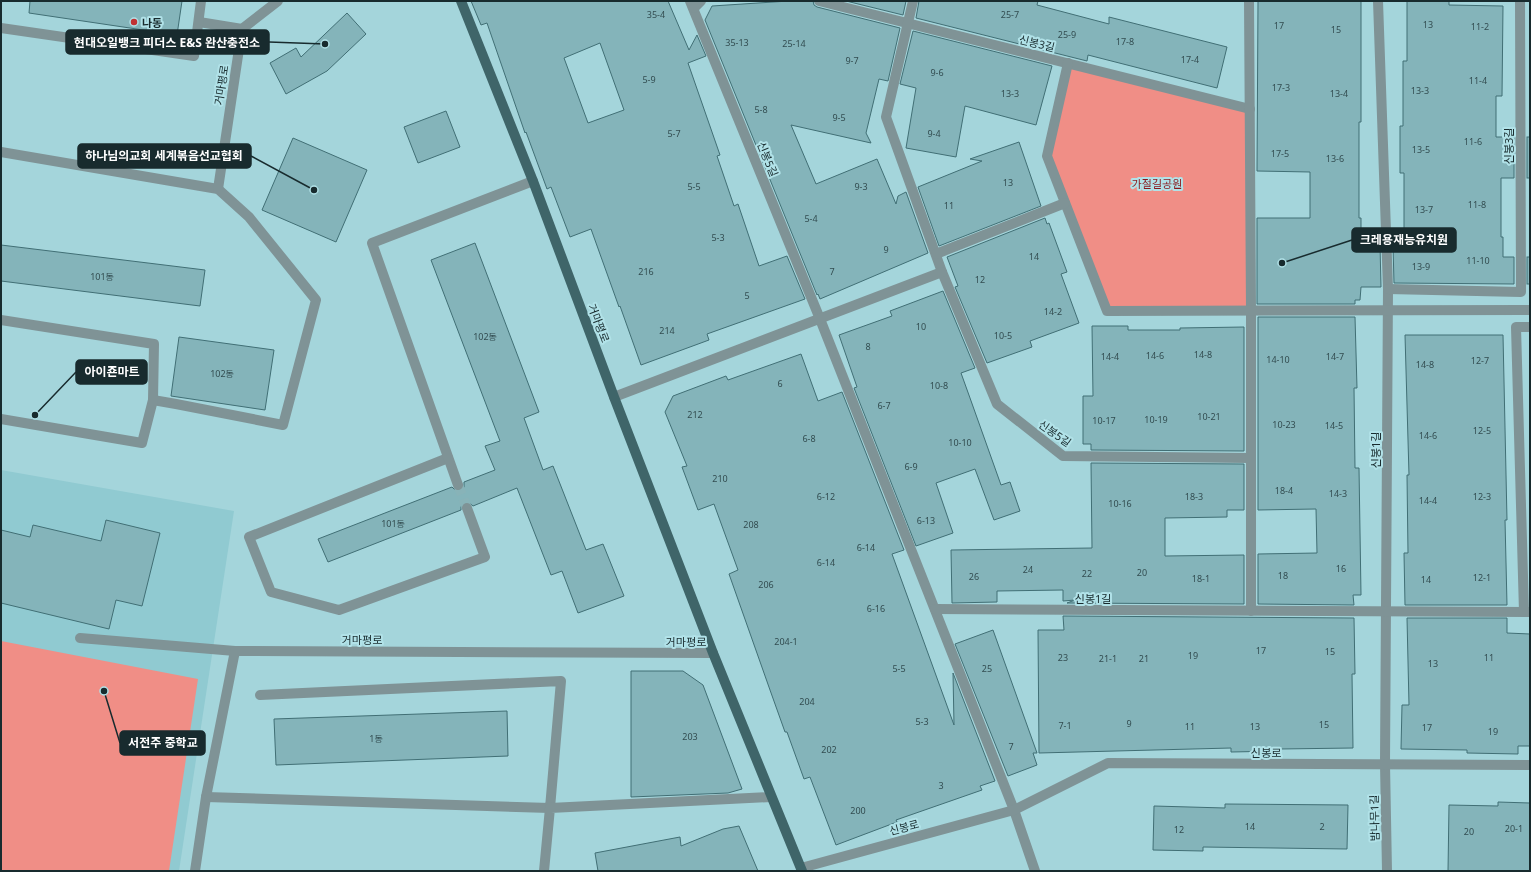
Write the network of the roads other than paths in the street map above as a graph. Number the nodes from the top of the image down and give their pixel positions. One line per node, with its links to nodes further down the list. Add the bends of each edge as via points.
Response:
1 (201, 1): 11 (street)
2 (278, 1): 14 (street)
3 (460, 1): 18 (main road, 거마평로)
4 (701, 1): 10 (street)
5 (819, 1): 12 (street, 신봉3길)
6 (913, 1): 12 (street, 신봉5길)
7 (1249, 1): 16 (street)
8 (1378, 1): 23 (street)
9 (1520, 1): 23 (street, 신봉3길, via 1520,292)
10 (692, 5): 26 (street, 신봉5길)
11 (199, 22): 13 (street, via 194,56); 14 (street)
12 (907, 23): 15 (street, 신봉3길); 21 (street, 신봉5길, via 886,116)
13 (1, 28)
14 (242, 29): 19 (street, 거마평로)
15 (1068, 63): 16 (street, 신봉3길); 20 (street, via 1047,156)
16 (1250, 109): 24 (street)
17 (1, 152): 19 (street)
18 (533, 181): 29 (main road, 거마평로); 32 (street, via 372,243)
19 (218, 189): 30 (street, via 249,217 316,300 283,426)
20 (1065, 204): 21 (street); 24 (street, via 1107,311)
21 (936, 254): 22 (street, 신봉5길)
22 (942, 272): 26 (street); 33 (street, 신봉5길, via 997,404 1063,456)
23 (1388, 289): 38 (street, 신봉1길)
24 (1251, 310): 25 (street); 33 (street)
25 (1530, 310)
26 (820, 319): 29 (street); 36 (street, 신봉5길)
27 (1, 320): 30 (street, via 154,344)
28 (1530, 327): 39 (street, 신봉1길, via 1516,327)
29 (614, 397): 42 (main road, 거마평로)
30 (153, 400): 31 (street, via 142,443)
31 (1, 419)
32 (448, 458): 34 (street); 35 (street, via 249,537 271,592 339,610 485,557)
33 (1250, 458): 37 (street)
34 (458, 485)
35 (467, 508)
36 (935, 610): 37 (street, 신봉1길); 49 (street)
37 (1251, 611): 38 (street, 신봉1길)
38 (1387, 611): 39 (street, 신봉1길); 44 (street, 밤나무1길)
39 (1527, 612)
40 (80, 638): 41 (street, 거마평로)
41 (235, 651): 42 (street, 거마평로); 46 (street)
42 (713, 653): 47 (main road, 거마평로)
43 (260, 695): 48 (street, via 561,680)
44 (1385, 764): 45 (street, 신봉로); 49 (street, 신봉로, via 1108,763); 54 (street, 밤나무1길)
45 (1530, 765)
46 (206, 797): 48 (street); 51 (street)
47 (771, 797): 48 (street); 50 (main road, 거마평로)
48 (550, 808): 52 (street)
49 (1014, 810): 50 (street, 신봉로); 53 (street)
50 (801, 869)
51 (195, 871)
52 (544, 871)
53 (1035, 871)
54 (1386, 871)

